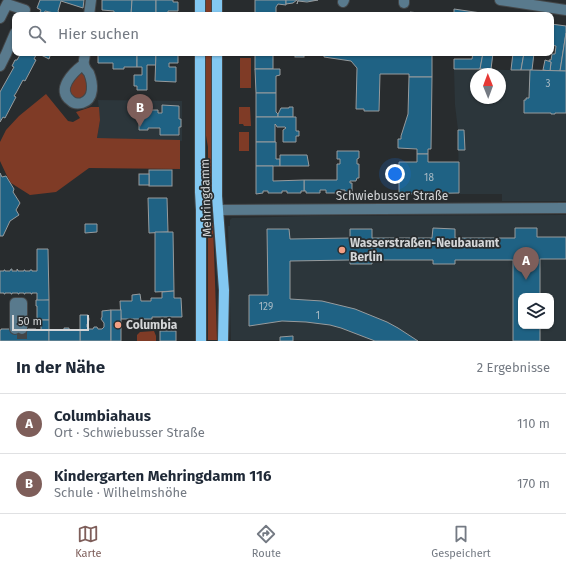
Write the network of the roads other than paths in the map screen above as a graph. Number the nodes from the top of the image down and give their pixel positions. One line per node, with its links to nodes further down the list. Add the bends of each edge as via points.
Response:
1 (91, 0): 8 (street)
2 (200, 0): 9 (main road)
3 (217, 0): 10 (main road)
4 (500, 0): 7 (street)
5 (8, 2): 6 (street); 11 (street)
6 (25, 8)
7 (566, 10)
8 (89, 12)
9 (200, 12)
10 (217, 12)
11 (0, 18)
12 (12, 40): 17 (street)
13 (85, 56): 16 (street)
14 (200, 56): 19 (main road, Mehringdamm)
15 (217, 56): 20 (main road, Mehringdamm)
16 (84, 64)
17 (0, 66)
18 (566, 208): 20 (street, Schwiebusser Straße)
19 (201, 210): 20 (main road); 21 (main road, Mehringdamm)
20 (218, 210): 22 (main road, Mehringdamm, via 224,290)
21 (200, 341)
22 (223, 341)

